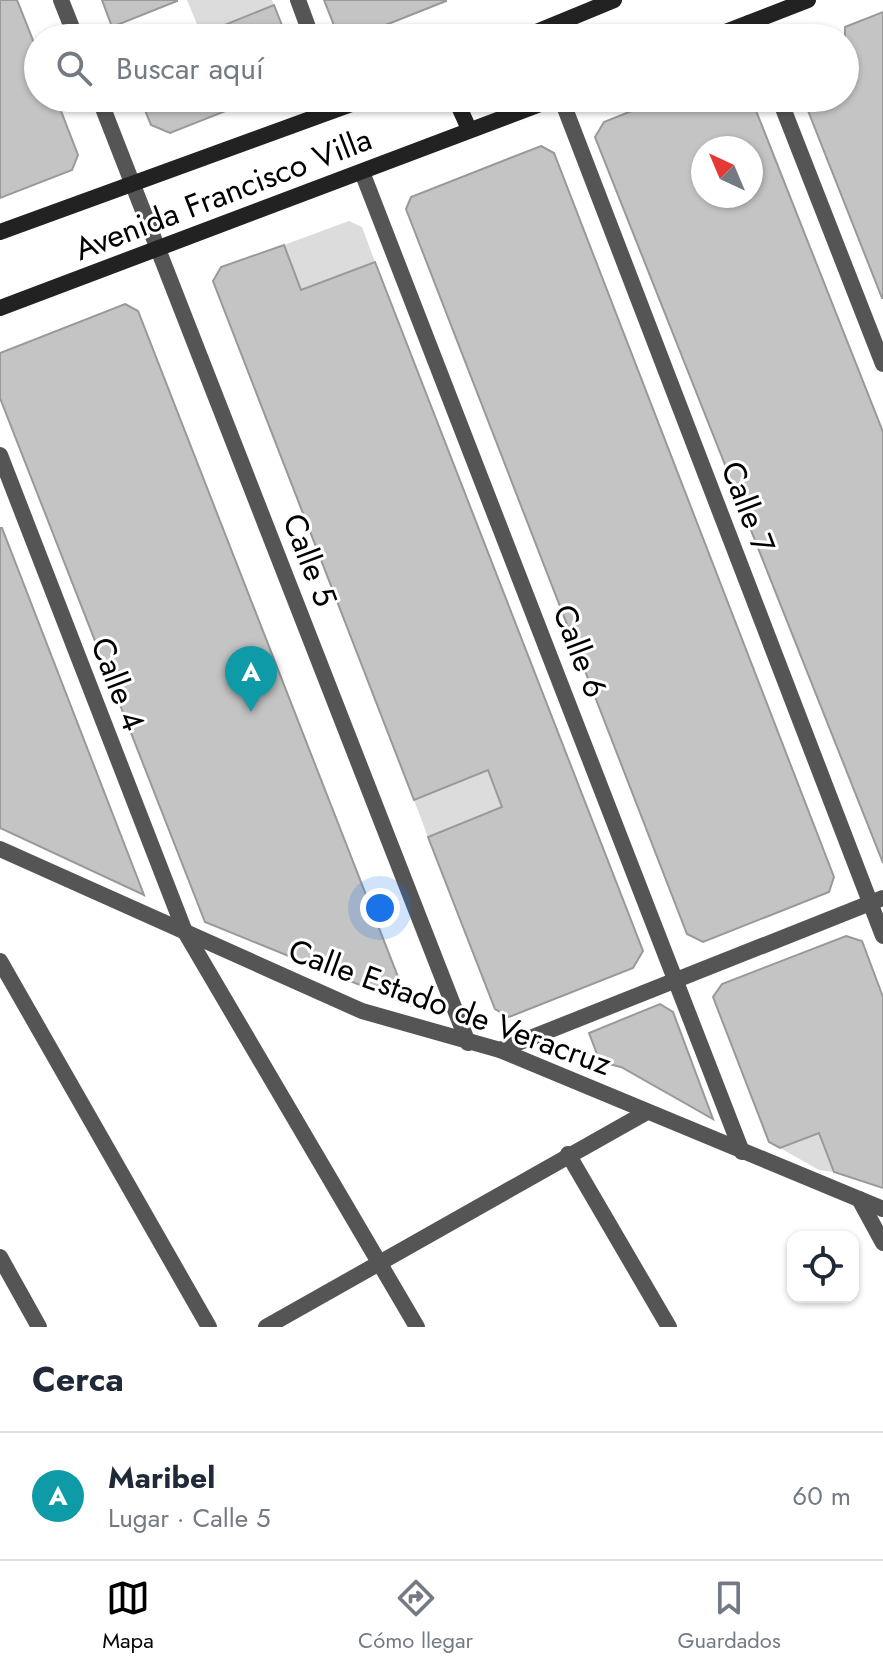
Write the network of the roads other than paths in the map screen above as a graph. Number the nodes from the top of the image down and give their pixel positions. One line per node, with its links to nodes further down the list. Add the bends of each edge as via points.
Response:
1 (61, 0): 5 (street)
2 (298, 0): 6 (street)
3 (614, 0): 7 (main road)
4 (808, 0): 8 (main road)
5 (70, 24)
6 (307, 24)
7 (556, 24)
8 (763, 24)
9 (105, 112): 17 (street, Calle 5)
10 (315, 112): 17 (main road, Avenida Francisco Villa)
11 (461, 112): 15 (main road)
12 (518, 112): 15 (main road, Avenida Francisco Villa)
13 (564, 112): 24 (street, Calle 7)
14 (784, 112): 21 (street)
15 (469, 129): 16 (main road, Avenida Francisco Villa)
16 (362, 172): 19 (main road, Avenida Francisco Villa); 28 (street, Calle 6)
17 (133, 184): 18 (main road, Avenida Francisco Villa); 19 (street, Calle 5)
18 (0, 232)
19 (158, 248): 20 (main road, Avenida Francisco Villa); 29 (street, Calle 5)
20 (0, 308)
21 (883, 364)
22 (0, 455): 25 (street, Calle 4)
23 (0, 849): 25 (street, Calle Estado de Veracruz)
24 (877, 901): 26 (street, Calle 7); 28 (street)
25 (185, 932): 29 (street, Calle Estado de Veracruz, via 362,1011); 38 (street, Calle 4)
26 (883, 936)
27 (0, 961): 40 (street)
28 (678, 979): 30 (street); 32 (street, Calle 6)
29 (468, 1043): 30 (street, Calle Estado de Veracruz)
30 (500, 1050): 31 (street, Calle Estado de Veracruz)
31 (647, 1112): 32 (street, Calle Estado de Veracruz); 33 (street)
32 (742, 1152): 34 (street, Calle Estado de Veracruz)
33 (568, 1154): 38 (street); 43 (street)
34 (859, 1199): 35 (street, Calle Estado de Veracruz); 36 (street)
35 (883, 1209)
36 (883, 1243)
37 (0, 1257): 39 (street)
38 (379, 1263): 41 (street); 42 (street, Calle 4)
39 (39, 1327)
40 (209, 1327)
41 (266, 1327)
42 (417, 1327)
43 (669, 1327)

